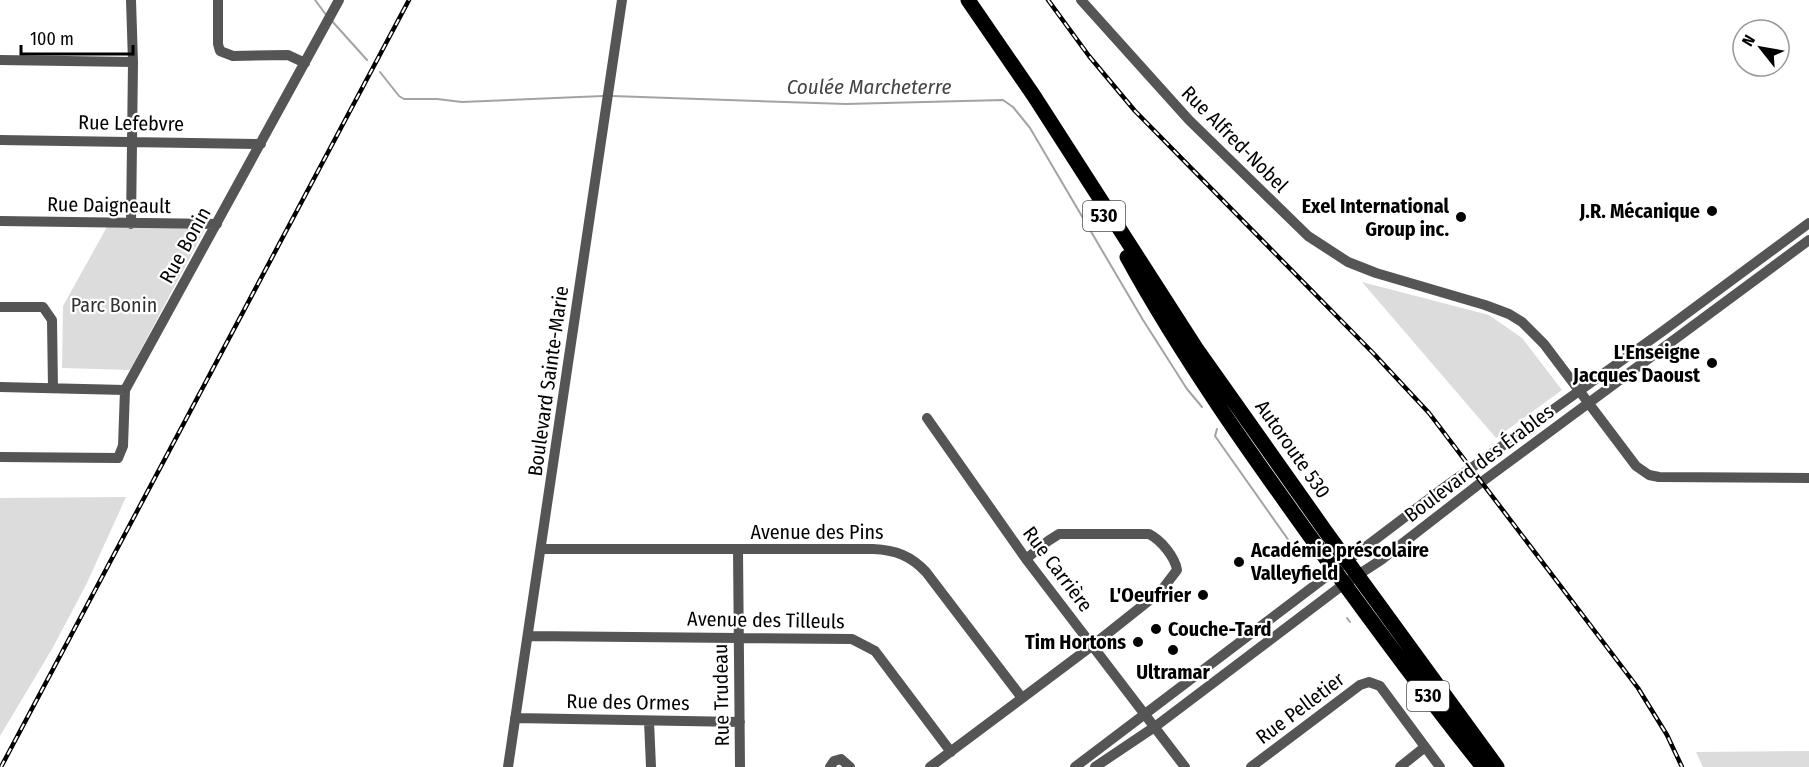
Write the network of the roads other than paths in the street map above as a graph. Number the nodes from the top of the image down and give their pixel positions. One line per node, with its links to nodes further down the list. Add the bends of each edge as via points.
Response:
1 (130, 0): 9 (street)
2 (218, 0): 8 (street, via 220,51 233,56 288,55)
3 (339, 0): 8 (street, Rue Bonin)
4 (622, 0): 27 (street, Boulevard Sainte-Marie)
5 (968, 0): 30 (highway, Autoroute 530 / 530)
6 (1081, 0): 22 (street, Rue Alfred-Nobel, via 1189,120 1308,236 1348,262 1376,273 1509,314 1535,333)
7 (0, 60): 9 (street)
8 (307, 60): 12 (street, Rue Bonin)
9 (133, 62): 11 (street)
10 (0, 140): 11 (street, Rue Lefebvre)
11 (132, 141): 12 (street, Rue Lefebvre); 15 (street)
12 (261, 144): 16 (street, Rue Bonin)
13 (0, 221): 15 (street, Rue Daigneault)
14 (1809, 223): 22 (street, Boulevard des Érables)
15 (131, 224): 16 (street, Rue Daigneault)
16 (217, 224): 21 (street, Rue Bonin)
17 (1809, 240): 23 (street, Boulevard des Érables)
18 (0, 307): 20 (street, via 43,307 52,320)
19 (0, 387): 20 (street)
20 (52, 388): 21 (street)
21 (125, 390): 25 (street, Rue Bonin, via 123,446 118,458)
22 (1579, 392): 23 (street, Rue Alfred-Nobel); 30 (street, Boulevard des Érables)
23 (1588, 404): 26 (street, Rue Alfred-Nobel, via 1636,466 1649,475); 31 (street, Boulevard des Érables)
24 (927, 418): 29 (street, Rue Carrière)
25 (0, 457)
26 (1809, 478)
27 (541, 549): 28 (street, Avenue des Pins); 33 (street, Boulevard Sainte-Marie)
28 (738, 550): 34 (street, Rue Trudeau); 36 (street, Avenue des Pins, via 873,549 904,554 927,572)
29 (1026, 559): 35 (street, Rue Carrière); 35 (street, via 1059,534 1149,534 1157,539 1177,570 1161,591)
30 (1341, 565): 31 (highway, Autoroute 530 / 530); 32 (highway, Autoroute 530 / 530); 37 (street, Boulevard des Érables)
31 (1357, 575): 32 (street, Boulevard des Érables); 57 (highway, Autoroute 530 / 530)
32 (1344, 584): 41 (street, Boulevard des Érables); 56 (highway, Autoroute 530 / 530)
33 (528, 636): 34 (street, Avenue des Tilleuls); 38 (street, Boulevard Sainte-Marie)
34 (739, 637): 40 (street, Rue Trudeau); 43 (street, Avenue des Tilleuls, via 844,638 868,646)
35 (1093, 645): 36 (street); 37 (street, Rue Carrière)
36 (1022, 698): 43 (street)
37 (1146, 713): 41 (street, Rue Carrière); 50 (street, Boulevard des Érables)
38 (515, 718): 39 (street, Rue des Ormes); 44 (street, Boulevard Sainte-Marie)
39 (650, 721): 40 (street, Rue des Ormes); 45 (street)
40 (740, 722): 46 (street, Rue Trudeau)
41 (1156, 726): 51 (street, Boulevard des Érables); 52 (street, Rue Carrière)
42 (1425, 747): 53 (street, Rue Pelletier, via 1380,686 1369,682); 54 (street); 55 (street, Rue Pelletier)
43 (951, 752): 49 (street)
44 (508, 767)
45 (651, 767)
46 (740, 767)
47 (830, 767): 48 (street, via 841,759)
48 (850, 767)
49 (930, 767)
50 (1075, 767)
51 (1095, 767)
52 (1185, 767)
53 (1251, 767)
54 (1400, 767)
55 (1440, 767)
56 (1483, 767)
57 (1497, 767)

